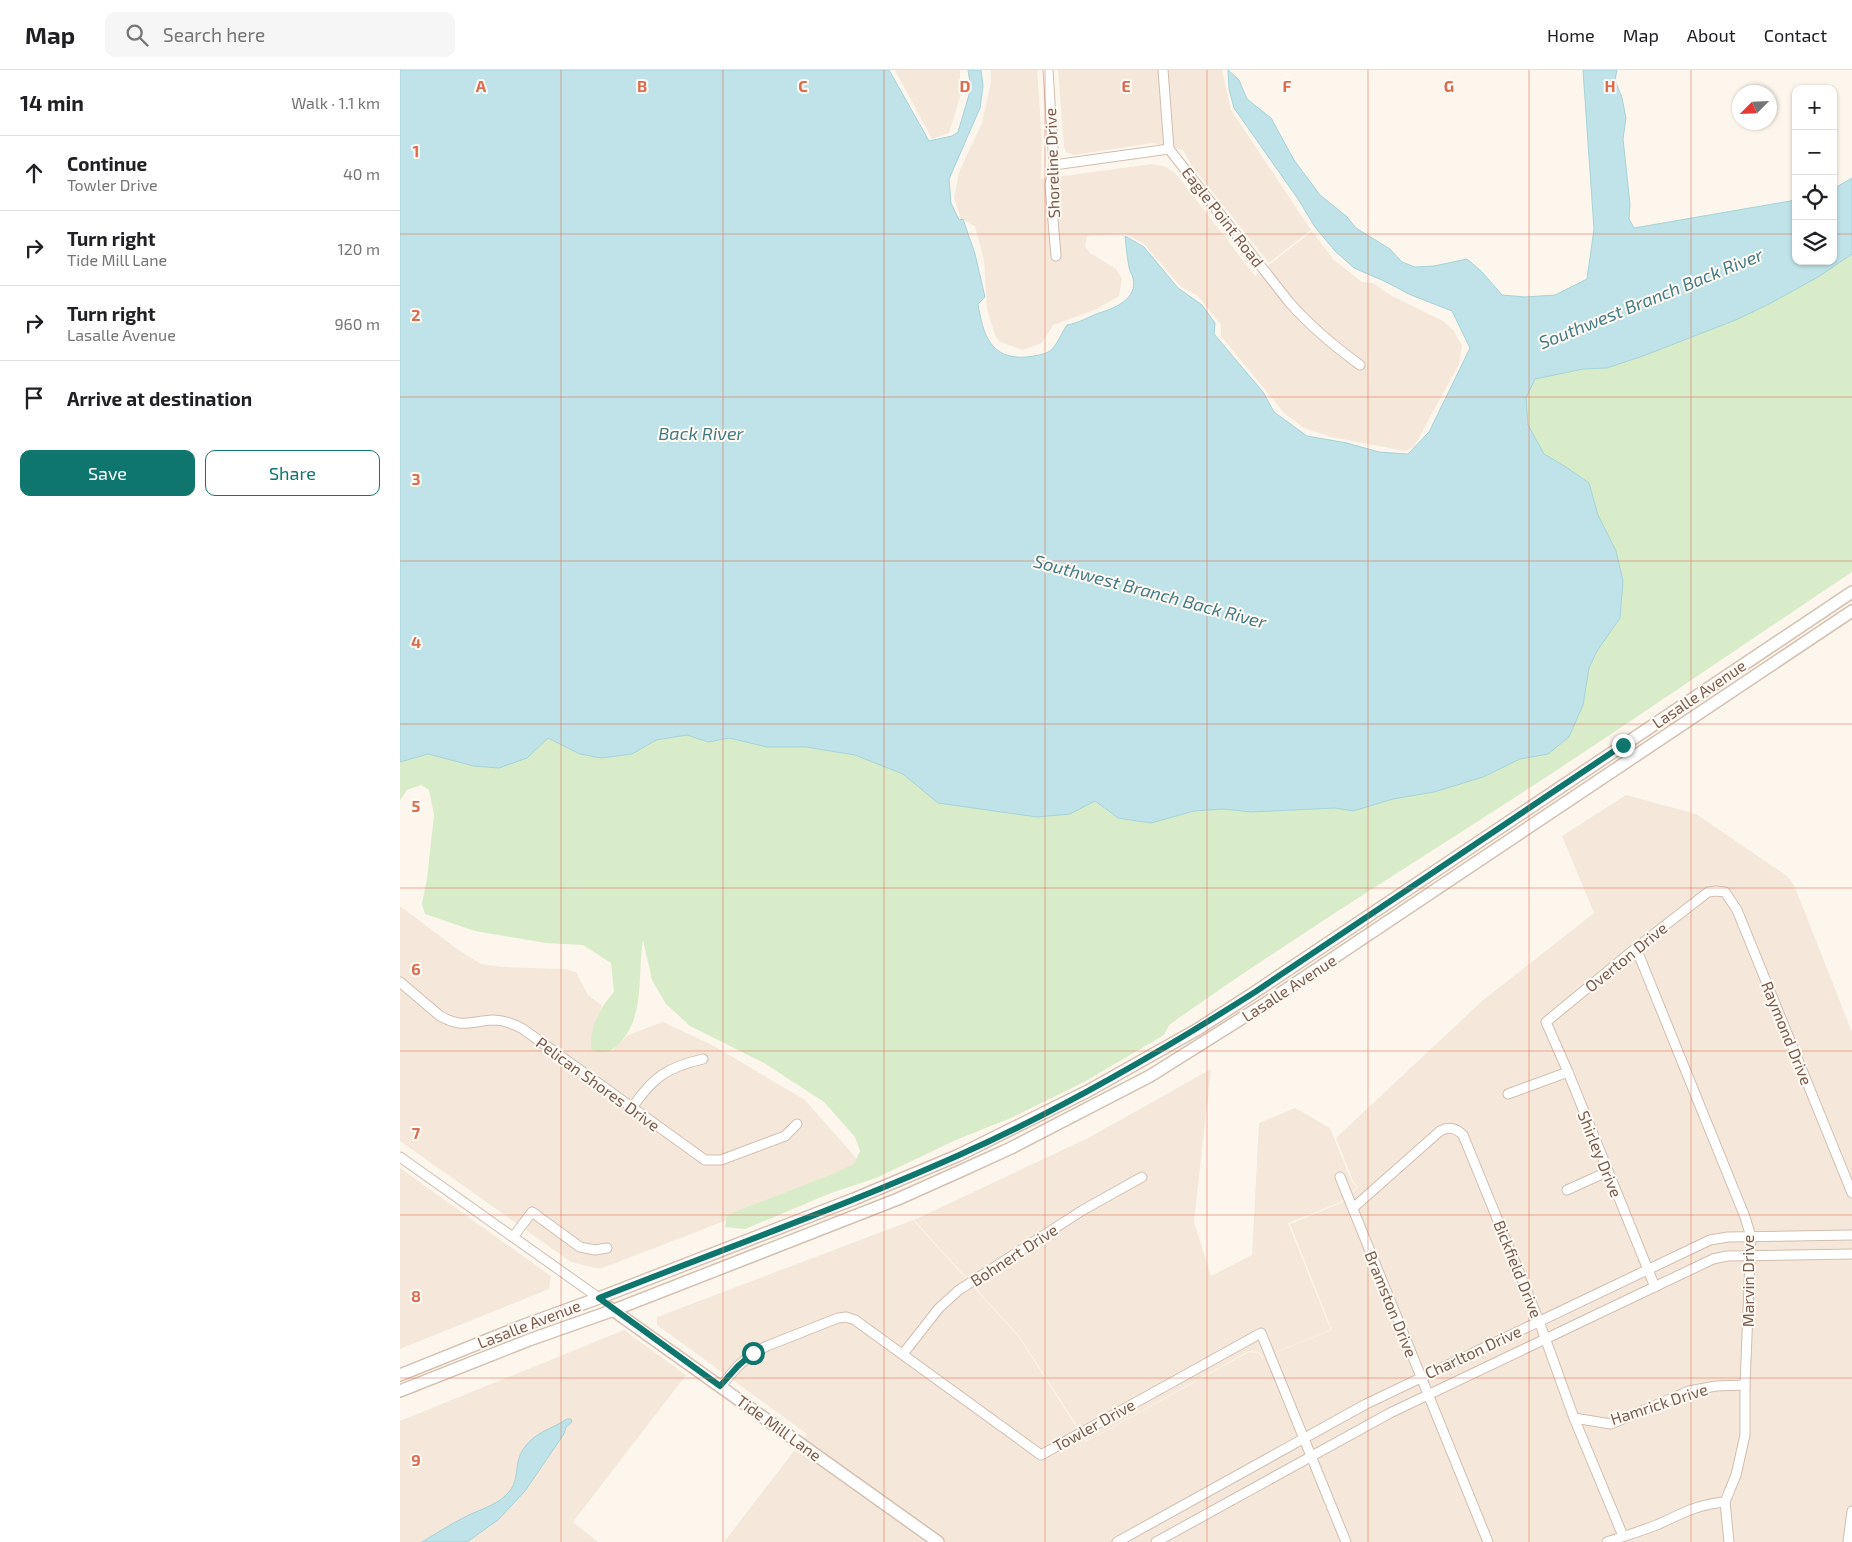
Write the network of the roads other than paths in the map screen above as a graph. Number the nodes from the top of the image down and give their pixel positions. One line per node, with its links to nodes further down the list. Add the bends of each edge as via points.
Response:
1 (1048, 70): 4 (street, Shoreline Drive)
2 (1163, 70): 3 (street)
3 (1169, 149): 4 (street); 6 (street, Eagle Point Road, via 1294,308)
4 (1054, 165): 5 (street, Shoreline Drive, via 1050,185)
5 (1056, 256)
6 (1360, 365)
7 (1852, 592): 33 (main road, Lasalle Avenue, via 1255,992 1131,1068 1002,1135 919,1173)
8 (1852, 611): 34 (main road, Lasalle Avenue, via 1272,1000 1150,1076 966,1169)
9 (1708, 892): 10 (street, Overton Drive); 23 (street, Raymond Drive, via 1725,892 1737,910)
10 (1636, 948): 12 (street, Overton Drive); 26 (street, Marvin Drive)
11 (400, 982): 16 (street, Pelican Shores Drive, via 448,1021 464,1025 494,1020 514,1024)
12 (1546, 1022): 14 (street, Shirley Drive)
13 (703, 1059): 16 (street, via 677,1066 659,1076)
14 (1568, 1072): 15 (street); 19 (street, Shirley Drive)
15 (1508, 1094)
16 (632, 1108): 17 (street, Pelican Shores Drive, via 698,1156 713,1161 785,1136)
17 (797, 1124)
18 (400, 1157): 27 (street, Tide Mill Lane)
19 (1607, 1172): 22 (street); 31 (street, Shirley Drive)
20 (1340, 1177): 24 (street, Bramston Drive)
21 (1142, 1178): 37 (street, Bohnert Drive, via 1083,1210 959,1290 939,1308)
22 (1567, 1190)
23 (1852, 1193)
24 (1353, 1208): 35 (street, Bickfield Drive, via 1433,1136 1445,1128 1459,1131 1466,1140); 39 (street, Bramston Drive)
25 (1852, 1235): 26 (street, Charlton Drive)
26 (1751, 1236): 30 (street, Marvin Drive); 31 (street, Charlton Drive, via 1714,1239)
27 (513, 1237): 28 (street, via 532,1212 580,1247); 33 (street, Tide Mill Lane)
28 (607, 1248)
29 (1852, 1254): 30 (street, Charlton Drive)
30 (1751, 1256): 32 (street, Charlton Drive, via 1718,1258); 40 (street, Marvin Drive)
31 (1647, 1270): 32 (street, Shirley Drive); 35 (street, Charlton Drive)
32 (1655, 1287): 36 (street, Charlton Drive)
33 (599, 1298): 34 (main road, Tide Mill Lane); 38 (main road, Lasalle Avenue)
34 (614, 1310): 41 (main road, Tide Mill Lane); 42 (main road, Lasalle Avenue)
35 (1539, 1321): 36 (street, Bickfield Drive); 39 (street, Charlton Drive)
36 (1545, 1339): 43 (street, Charlton Drive); 44 (street, Bickfield Drive)
37 (903, 1354): 41 (street, Towler Drive, via 846,1316 753,1353); 45 (street, Towler Drive, via 1041,1454 1261,1333)
38 (400, 1375)
39 (1421, 1377): 43 (street, Bramston Drive); 45 (street, Charlton Drive)
40 (1745, 1385): 44 (street, Hamrick Drive, via 1689,1391 1611,1424); 47 (street, Marvin Drive, via 1745,1435 1736,1475)
41 (720, 1386): 50 (main road, Tide Mill Lane)
42 (400, 1391)
43 (1429, 1394): 46 (street, Charlton Drive); 54 (street, Bramston Drive)
44 (1574, 1418): 49 (street, Bickfield Drive)
45 (1304, 1438): 46 (street, Towler Drive); 51 (street, Charlton Drive)
46 (1312, 1456): 52 (street, Charlton Drive); 53 (street, Towler Drive)
47 (1725, 1502): 49 (street, via 1703,1504); 56 (street, Marvin Drive)
48 (1852, 1511): 57 (street)
49 (1623, 1536): 55 (street)
50 (938, 1542)
51 (1117, 1542)
52 (1156, 1542)
53 (1346, 1542)
54 (1488, 1542)
55 (1607, 1542)
56 (1730, 1542)
57 (1848, 1542)

